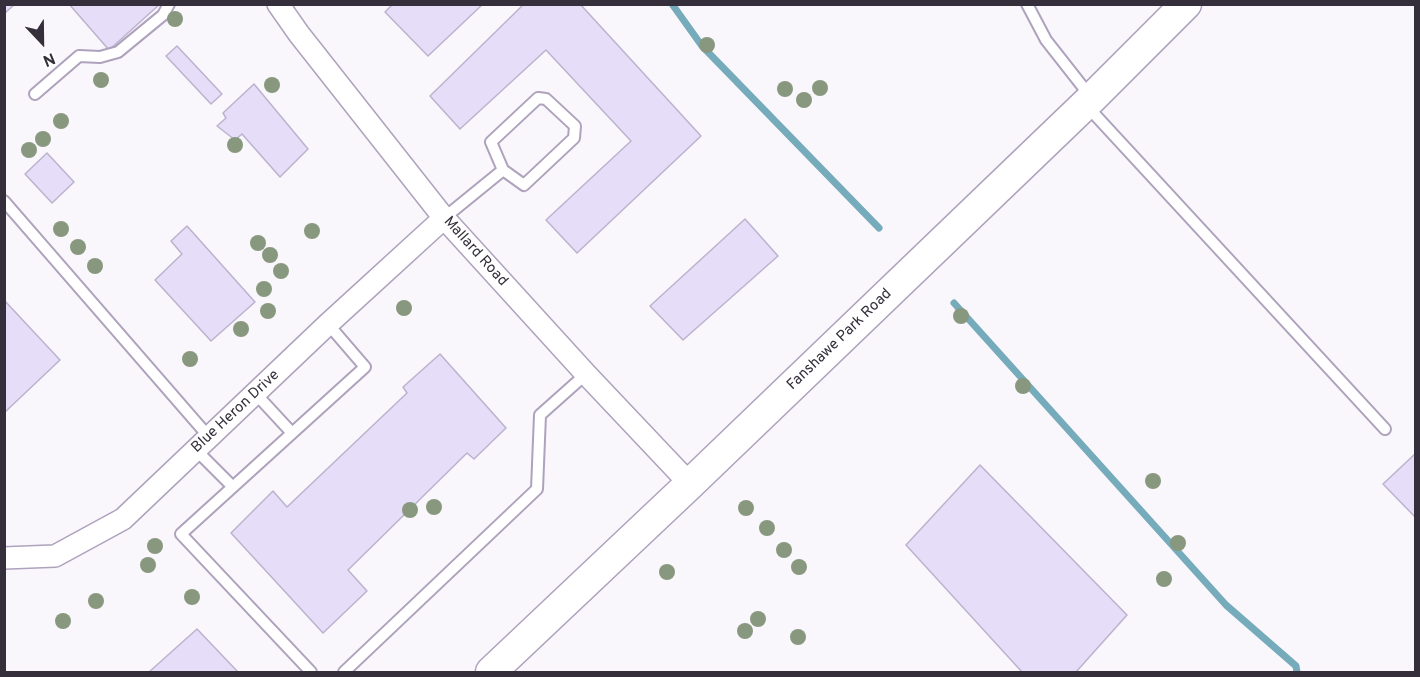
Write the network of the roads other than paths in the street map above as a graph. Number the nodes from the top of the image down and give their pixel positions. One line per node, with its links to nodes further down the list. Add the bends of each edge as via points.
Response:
1 (169, 4): 5 (lane, via 163,15 118,52 100,57 79,56)
2 (278, 4): 9 (street, Mallard Road)
3 (1027, 4): 6 (lane, via 1046,40)
4 (1186, 4): 6 (main road, Fanshawe Park Road)
5 (35, 94)
6 (1089, 101): 13 (lane); 16 (main road, Fanshawe Park Road)
7 (503, 170): 7 (lane, via 524,185 574,138 575,126 546,99 538,99 491,142); 9 (lane)
8 (4, 201): 15 (lane)
9 (444, 218): 10 (street, Blue Heron Drive); 11 (street, Mallard Road)
10 (328, 324): 12 (street, Blue Heron Drive); 14 (lane, via 365,367)
11 (586, 374): 16 (street, Mallard Road); 20 (lane, via 540,415 537,489)
12 (255, 393): 14 (lane); 15 (street, Blue Heron Drive)
13 (1385, 429)
14 (292, 433): 17 (lane)
15 (202, 444): 17 (lane); 18 (street, Blue Heron Drive, via 123,519 55,556)
16 (690, 484): 21 (main road, Fanshawe Park Road)
17 (233, 487): 19 (lane, via 181,534)
18 (4, 558)
19 (311, 672)
20 (344, 672)
21 (491, 672)

